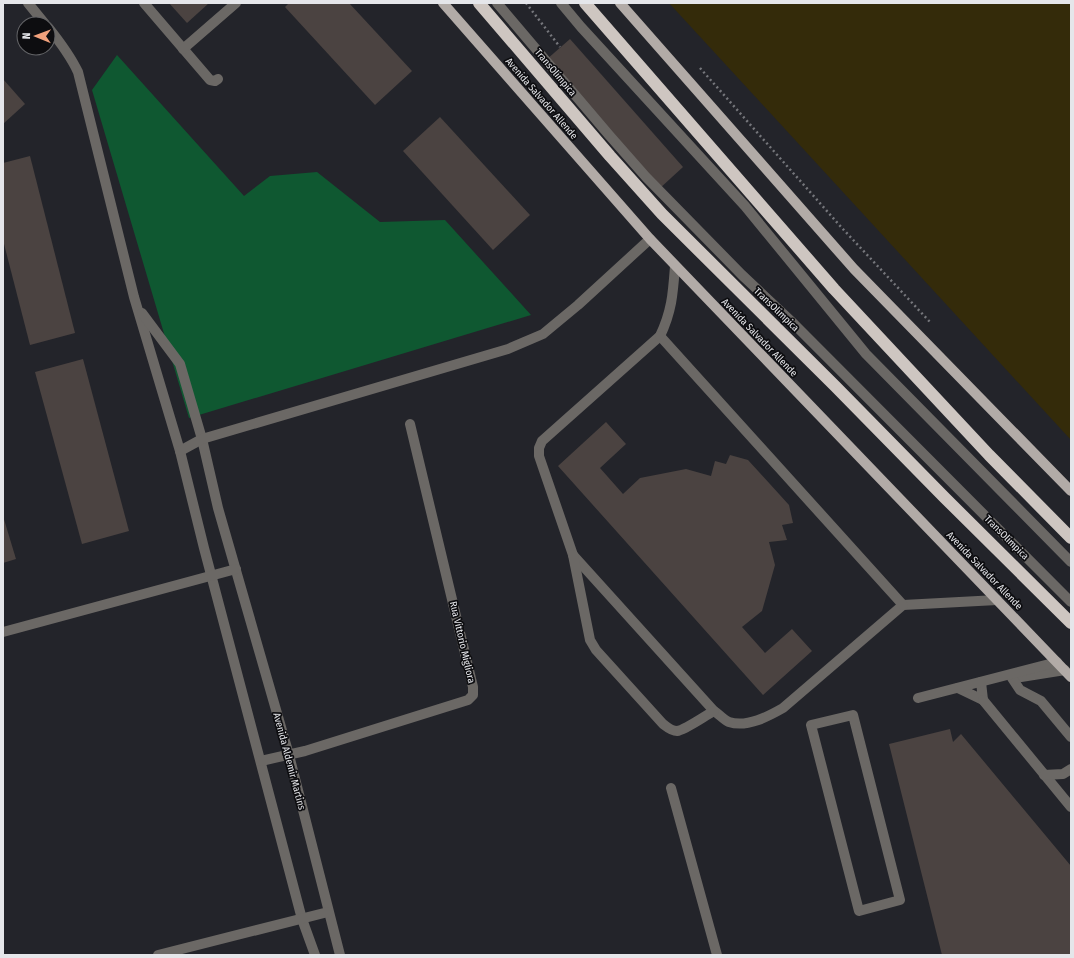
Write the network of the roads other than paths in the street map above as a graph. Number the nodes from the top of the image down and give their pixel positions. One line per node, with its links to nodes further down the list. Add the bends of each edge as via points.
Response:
1 (28, 3): 10 (street)
2 (144, 3): 12 (street)
3 (236, 3): 12 (street)
4 (443, 3): 14 (main road, Avenida Salvador Allende)
5 (479, 3): 30 (highway, Avenida Salvador Allende, via 662,214)
6 (497, 3): 28 (street, TransOlímpica, via 646,177)
7 (561, 3): 24 (street, via 745,206 866,354)
8 (585, 3): 22 (highway, via 834,289 989,455)
9 (620, 3): 21 (main road, via 854,270)
10 (39, 16)
11 (56, 36): 16 (street, via 78,72)
12 (183, 49): 13 (street, via 210,80)
13 (218, 80)
14 (650, 239): 15 (main road, Avenida Salvador Allende); 19 (street, via 578,306 543,334 508,349)
15 (675, 266): 17 (street, via 673,299); 27 (main road, Avenida Salvador Allende)
16 (134, 297): 19 (street, Avenida Aldemir Martins, via 145,318 180,364); 20 (street)
17 (660, 336): 23 (street, via 542,441 539,448); 29 (street)
18 (410, 424): 41 (street, Rua Vittorio Migliora, via 473,695 468,700)
19 (202, 439): 20 (street); 25 (street, Avenida Aldemir Martins)
20 (180, 450): 26 (street)
21 (1071, 491)
22 (1071, 538)
23 (573, 555): 38 (street); 38 (street, via 590,640 642,701 663,724 676,731)
24 (1071, 562)
25 (236, 569): 26 (street); 41 (street, Avenida Aldemir Martins)
26 (212, 576): 31 (street); 42 (street)
27 (997, 600): 29 (street); 32 (main road, Avenida Salvador Allende)
28 (1071, 602)
29 (903, 606): 38 (street, via 784,708 765,718 742,724 729,722)
30 (1071, 623)
31 (3, 632)
32 (1057, 662): 33 (main road, Avenida Salvador Allende); 34 (street)
33 (1068, 673): 40 (street, via 1012,678 1020,690 1041,701)
34 (981, 682): 35 (street); 37 (street)
35 (958, 688): 36 (street); 37 (street)
36 (918, 698)
37 (983, 700): 44 (street)
38 (714, 711)
39 (811, 725): 39 (street, via 859,911 900,900 853,715)
40 (1071, 737)
41 (289, 755): 42 (street); 47 (street, Avenida Aldemir Martins)
42 (261, 761): 48 (street)
43 (1071, 769): 44 (street, via 1063,774)
44 (1044, 775): 46 (street)
45 (671, 788): 52 (street)
46 (1071, 807)
47 (328, 912): 48 (street); 51 (street, Avenida Aldemir Martins)
48 (302, 919): 49 (street); 50 (street)
49 (158, 955)
50 (315, 955)
51 (340, 955)
52 (717, 955)

